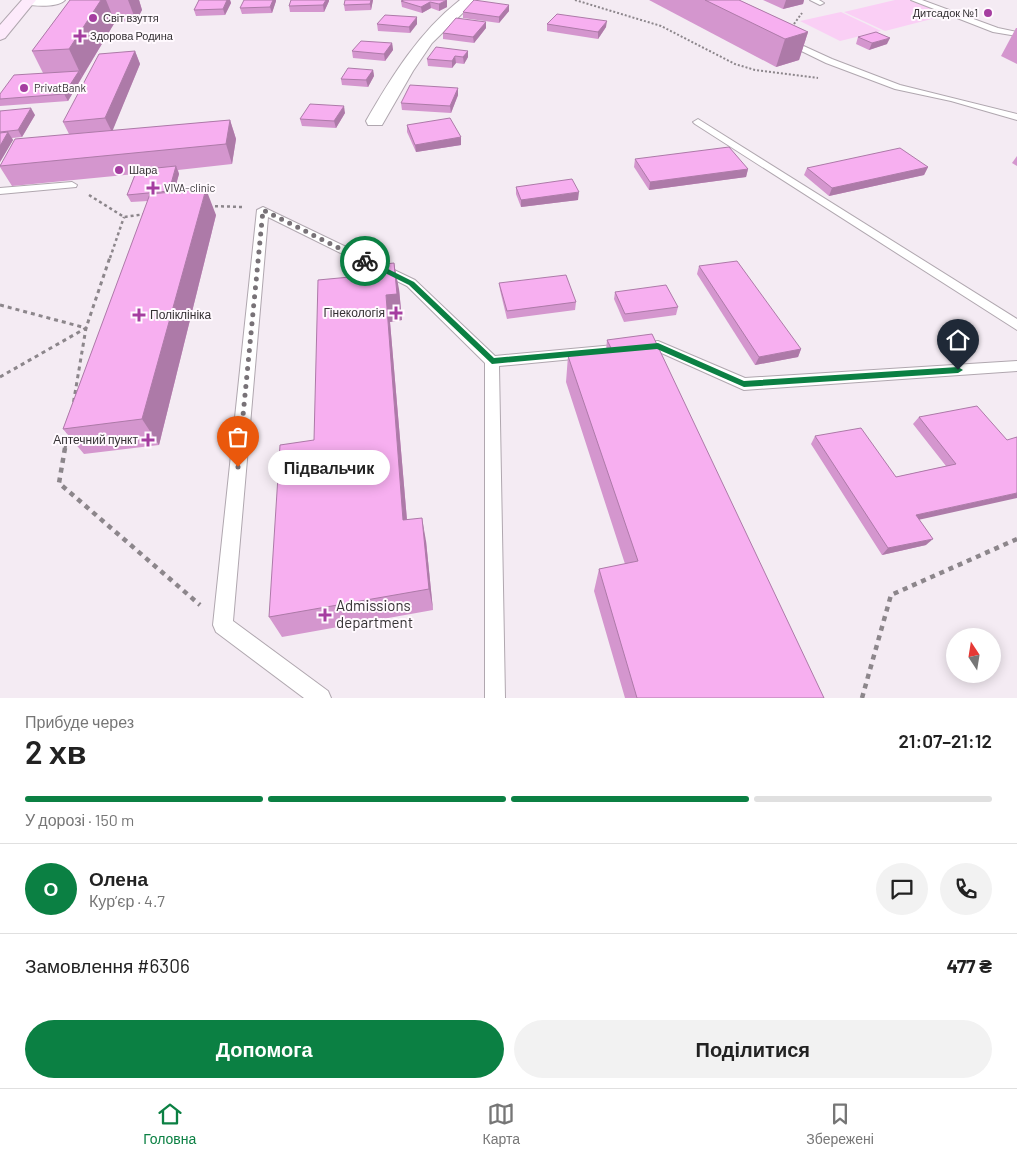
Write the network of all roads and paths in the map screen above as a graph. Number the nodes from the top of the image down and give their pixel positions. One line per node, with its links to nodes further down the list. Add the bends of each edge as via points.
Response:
1 (29, 0): 2 (street); 8 (main road)
2 (58, 0)
3 (469, 0): 13 (street, via 450,13 418,51 402,72)
4 (575, 0): 11 (path, via 661,26)
5 (915, 0): 7 (lane, via 996,30)
6 (817, 1): 10 (path, via 797,17 791,30)
7 (1015, 33)
8 (0, 35)
9 (779, 37): 10 (lane)
10 (796, 46): 12 (lane, via 898,87)
11 (735, 64)
12 (1017, 116)
13 (375, 121)
14 (698, 122): 22 (lane)
15 (72, 185): 16 (lane); 20 (path)
16 (0, 191)
17 (201, 207): 18 (path, via 220,204)
18 (263, 210): 24 (lane, via 411,284); 30 (lane)
19 (153, 213): 20 (path)
20 (124, 217): 23 (path)
21 (0, 305): 23 (path)
22 (1017, 325)
23 (86, 328): 26 (path); 27 (path)
24 (492, 361): 25 (lane, via 658,346 744,384); 32 (lane)
25 (1017, 366)
26 (0, 377)
27 (72, 406)
28 (69, 425): 30 (path, via 59,483)
29 (1017, 539): 33 (path, via 891,595)
30 (223, 624): 31 (lane)
31 (321, 698)
32 (495, 698)
33 (862, 698)

